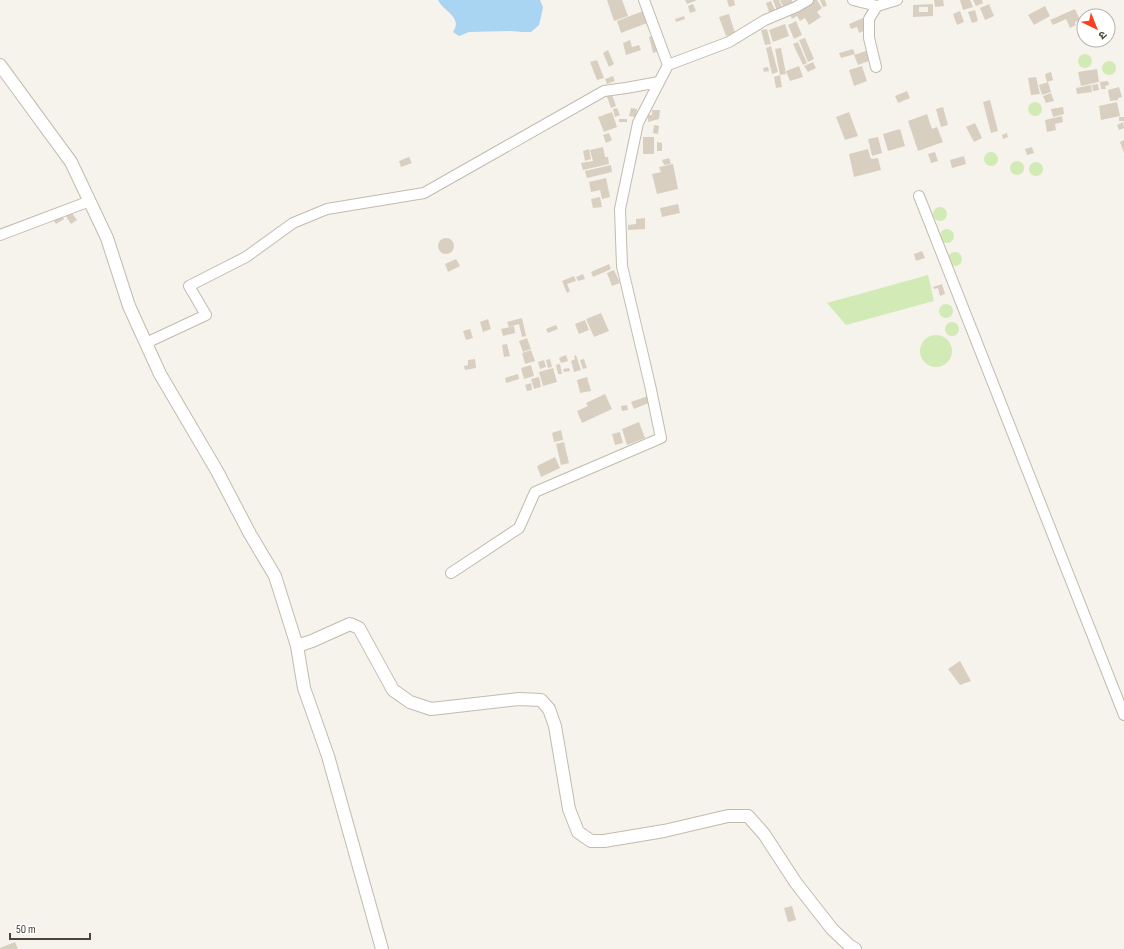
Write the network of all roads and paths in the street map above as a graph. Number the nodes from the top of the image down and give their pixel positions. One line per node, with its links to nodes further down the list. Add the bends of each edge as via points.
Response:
1 (644, 0): 7 (street)
2 (808, 0): 7 (street, via 765,20 729,42)
3 (853, 0): 5 (street)
4 (897, 0): 5 (street)
5 (877, 6): 8 (street, via 869,19 869,38)
6 (0, 64): 11 (street, via 71,162)
7 (668, 65): 9 (street)
8 (876, 67)
9 (659, 82): 13 (street, via 604,91 424,193 326,210 293,223 246,257 189,286 206,315); 14 (street, via 638,123 620,209 622,266 661,438 535,492 519,528)
10 (919, 196): 16 (street)
11 (90, 201): 12 (street); 13 (street, via 107,238 129,306)
12 (0, 235)
13 (146, 343): 15 (street, via 160,374 275,576)
14 (451, 573)
15 (297, 646): 17 (street, via 304,688 328,756); 18 (street, via 350,624 359,628 393,690 410,702 432,709 519,698 541,700 549,709 555,726 569,809 578,832 591,841 604,842 728,816 748,816 764,834 796,883 832,929)
16 (1124, 715)
17 (382, 949)
18 (855, 949)

